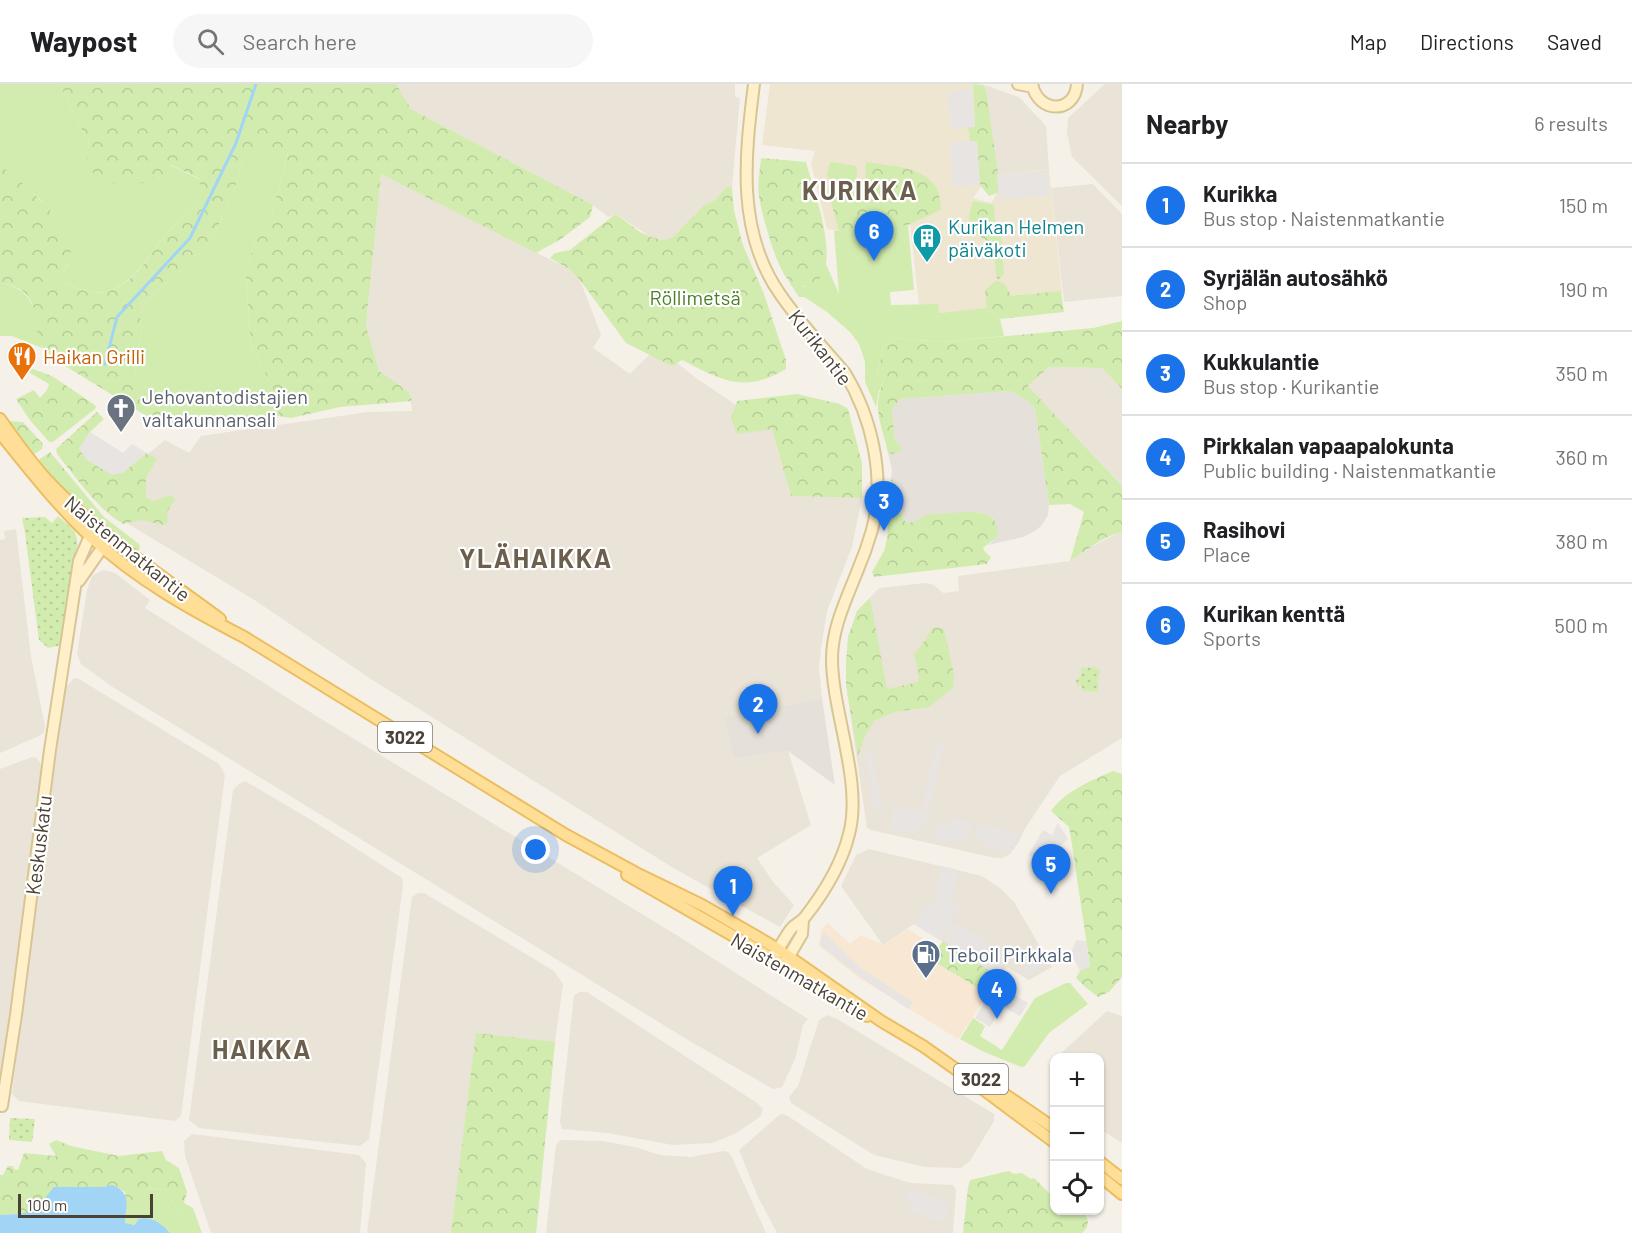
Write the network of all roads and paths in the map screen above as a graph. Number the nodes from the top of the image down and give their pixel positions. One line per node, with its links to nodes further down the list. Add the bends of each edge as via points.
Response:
1 (754, 84): 12 (main road, Kurikantie, via 745,183 756,244 779,294 852,385 866,419 877,474 873,528 839,615 832,656 852,821 837,866)
2 (1018, 84): 4 (main road)
3 (1077, 84): 4 (main road, via 1072,100 1056,107 1040,101)
4 (1033, 86)
5 (0, 419): 7 (main road, Naistenmatkantie / 3022)
6 (0, 433): 7 (main road, Naistenmatkantie / 3022, via 40,483)
7 (94, 532): 8 (main road, Naistenmatkantie / 3022); 9 (main road, Naistenmatkantie / 3022); 10 (main road, Keskuskatu, via 80,561)
8 (109, 538): 9 (main road, Keskuskatu); 11 (main road, Naistenmatkantie / 3022)
9 (102, 546): 10 (main road, Keskuskatu); 11 (main road, Naistenmatkantie / 3022, via 157,588)
10 (77, 584): 16 (main road, Keskuskatu, via 50,750)
11 (244, 638): 13 (main road, Naistenmatkantie / 3022, via 566,835 702,905)
12 (803, 920): 13 (main road, Kurikantie, via 793,926); 14 (main road, Kurikantie, via 802,934)
13 (775, 954): 14 (main road, Naistenmatkantie / 3022)
14 (786, 961): 15 (main road, Naistenmatkantie / 3022, via 846,1006 881,1021)
15 (922, 1046): 17 (main road, Naistenmatkantie / 3022, via 966,1069); 18 (main road, Naistenmatkantie)
16 (2, 1106)
17 (1050, 1125)
18 (1050, 1139)
19 (1104, 1165): 21 (main road)
20 (1104, 1179): 22 (main road)
21 (1122, 1179)
22 (1122, 1194)

